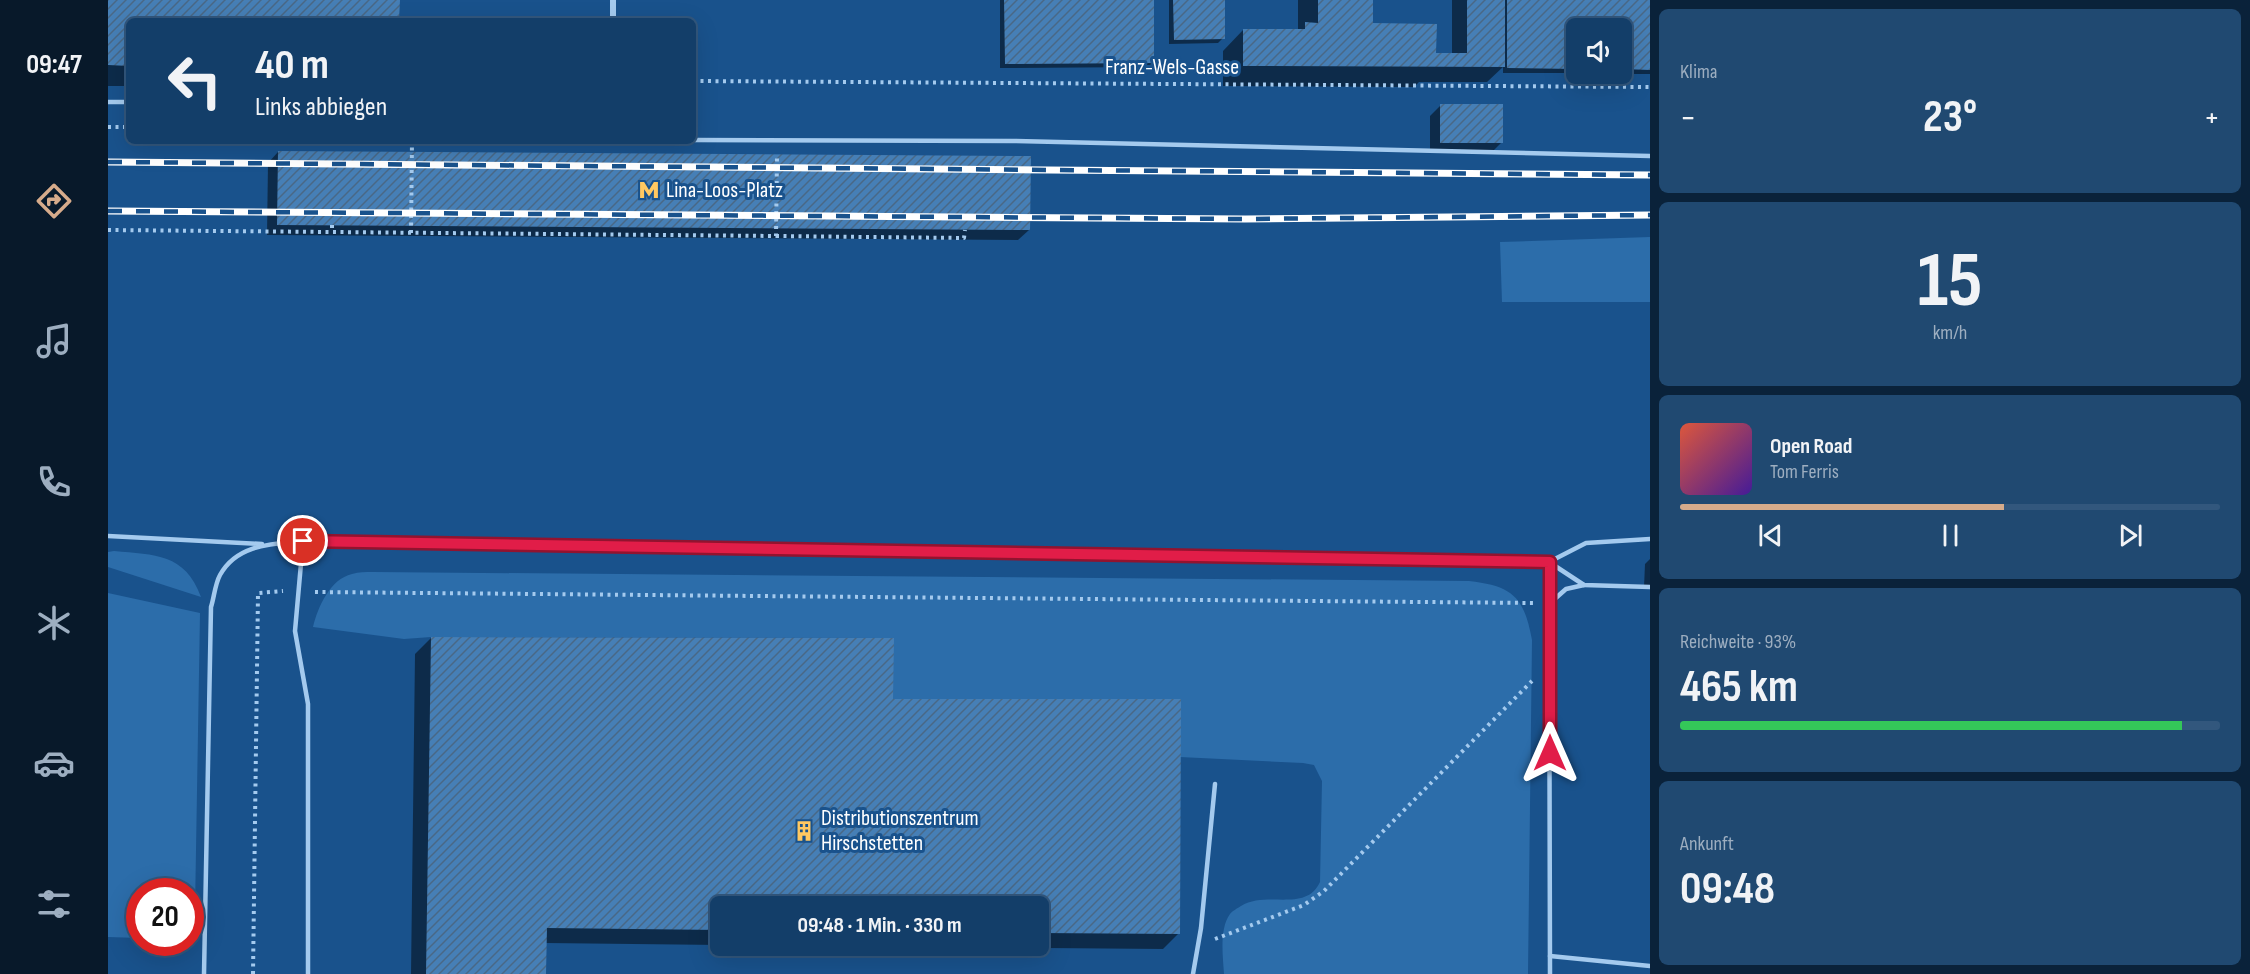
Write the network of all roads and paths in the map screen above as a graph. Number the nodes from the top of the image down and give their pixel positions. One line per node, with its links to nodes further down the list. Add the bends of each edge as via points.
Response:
1 (613, 0): 2 (street)
2 (613, 18)
3 (696, 81): 4 (path, Franz-Wels-Gasse)
4 (1650, 87)
5 (108, 102): 6 (lane)
6 (126, 102)
7 (108, 127): 8 (path)
8 (126, 127)
9 (696, 140): 10 (lane)
10 (777, 140): 12 (lane, via 1013,141); 18 (path)
11 (412, 144): 17 (path)
12 (1650, 156)
13 (332, 225): 16 (path)
14 (108, 230): 16 (path)
15 (965, 230): 18 (path, via 964,238)
16 (332, 232): 17 (path)
17 (411, 233): 18 (path)
18 (777, 236)
19 (108, 536): 22 (lane)
20 (1650, 539): 23 (lane, via 1586,543)
21 (303, 541): 22 (lane); 23 (lane); 26 (lane)
22 (265, 544): 33 (lane, via 239,554 220,575 211,607)
23 (1550, 562): 24 (lane); 27 (lane)
24 (1584, 585): 25 (lane); 27 (lane, via 1566,589)
25 (1650, 587)
26 (299, 592): 27 (path); 34 (path, via 258,593); 35 (lane, via 295,631 308,704)
27 (1550, 604): 28 (lane)
28 (1550, 663): 30 (path, via 1324,891 1304,905); 31 (lane)
29 (1215, 784): 30 (lane)
30 (1198, 945): 36 (lane)
31 (1550, 956): 32 (lane); 37 (lane)
32 (1650, 966)
33 (204, 974)
34 (253, 974)
35 (308, 974)
36 (1193, 974)
37 (1550, 974)

